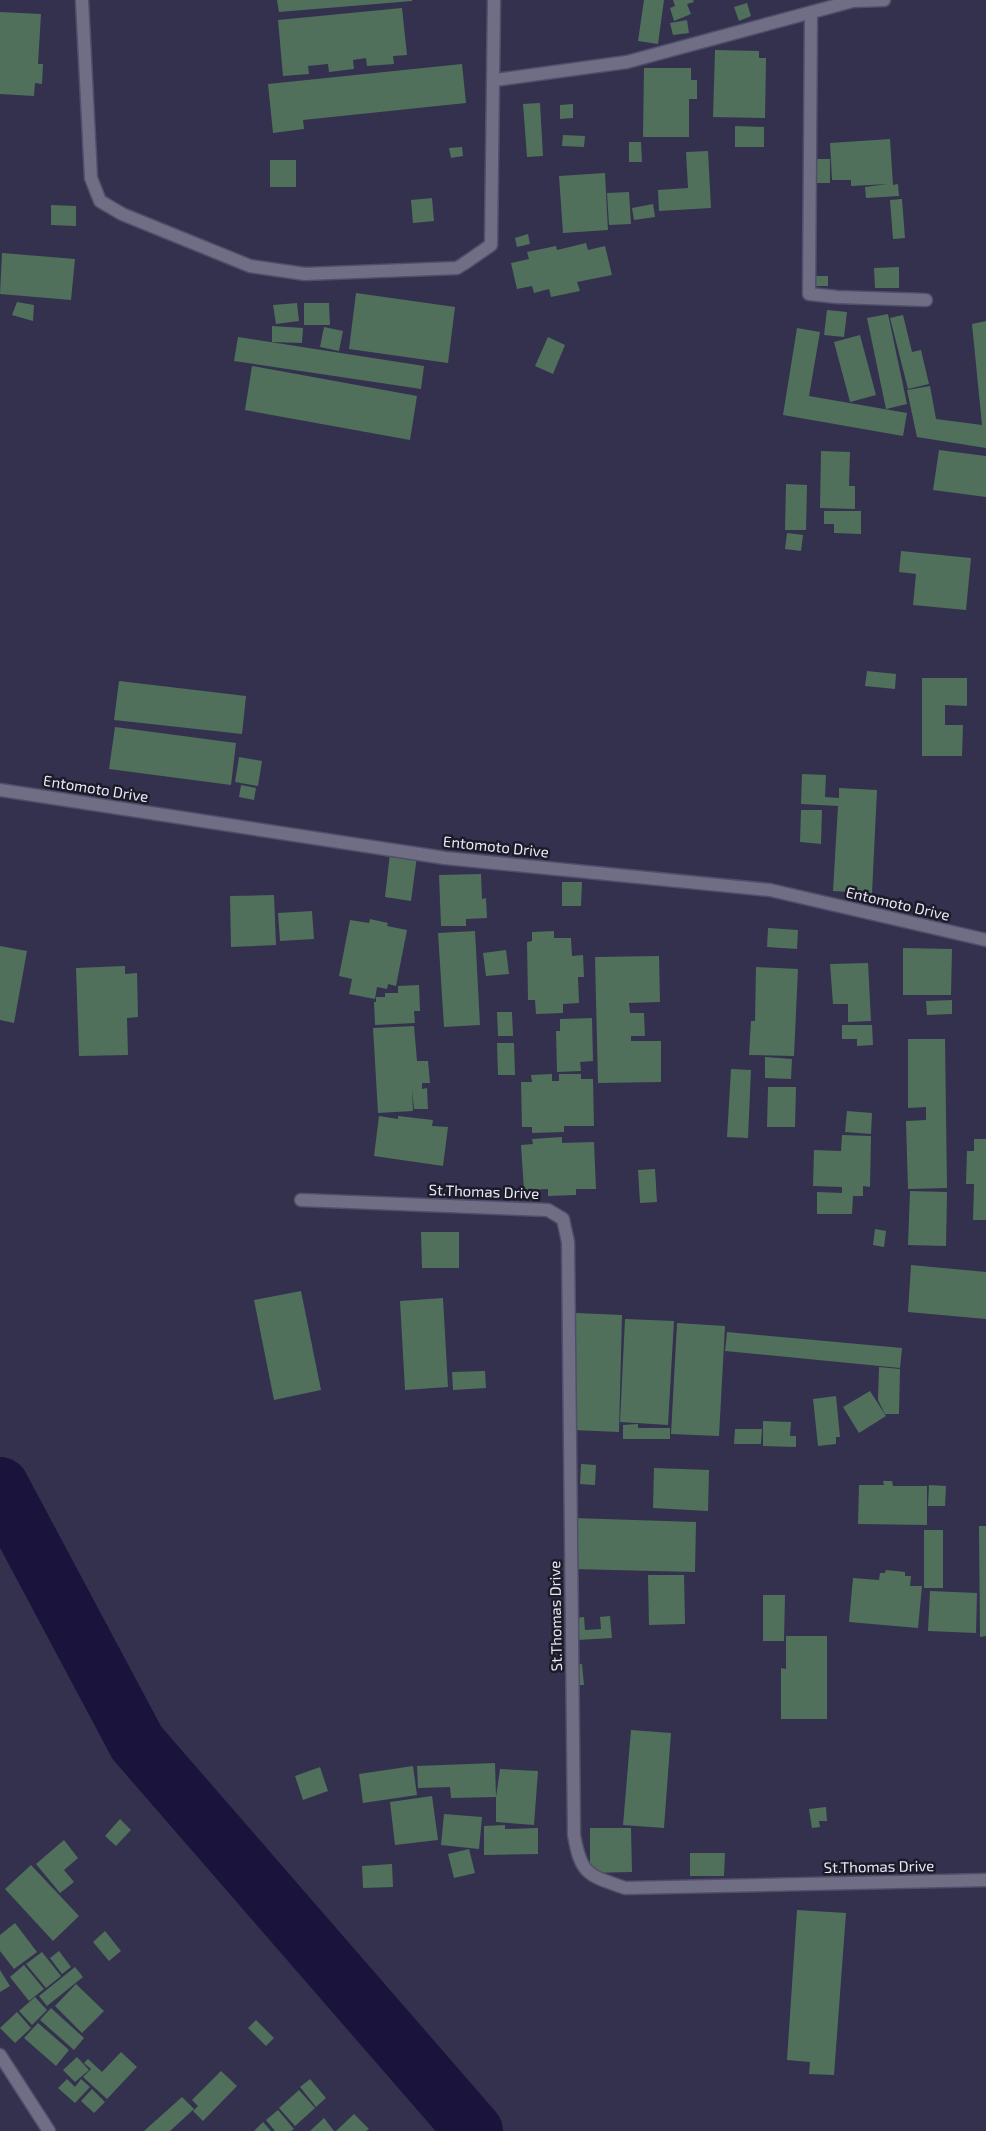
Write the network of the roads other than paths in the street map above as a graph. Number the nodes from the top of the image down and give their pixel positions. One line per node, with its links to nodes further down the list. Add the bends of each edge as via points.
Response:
1 (82, 0): 5 (street, via 91,178 100,201 122,214 250,266 305,274 457,268 492,244)
2 (494, 0): 5 (street)
3 (884, 0): 4 (street, via 853,1)
4 (811, 13): 5 (street, via 627,62); 6 (street, via 809,294)
5 (495, 80)
6 (926, 300)
7 (0, 790): 8 (street, Entomoto Drive, via 445,858 770,890)
8 (986, 940)
9 (301, 1200): 10 (street, St.Thomas Drive, via 548,1210 563,1219 568,1242 574,1835 578,1858 592,1876 624,1888)
10 (986, 1880)
11 (0, 2055): 12 (street)
12 (49, 2131)

